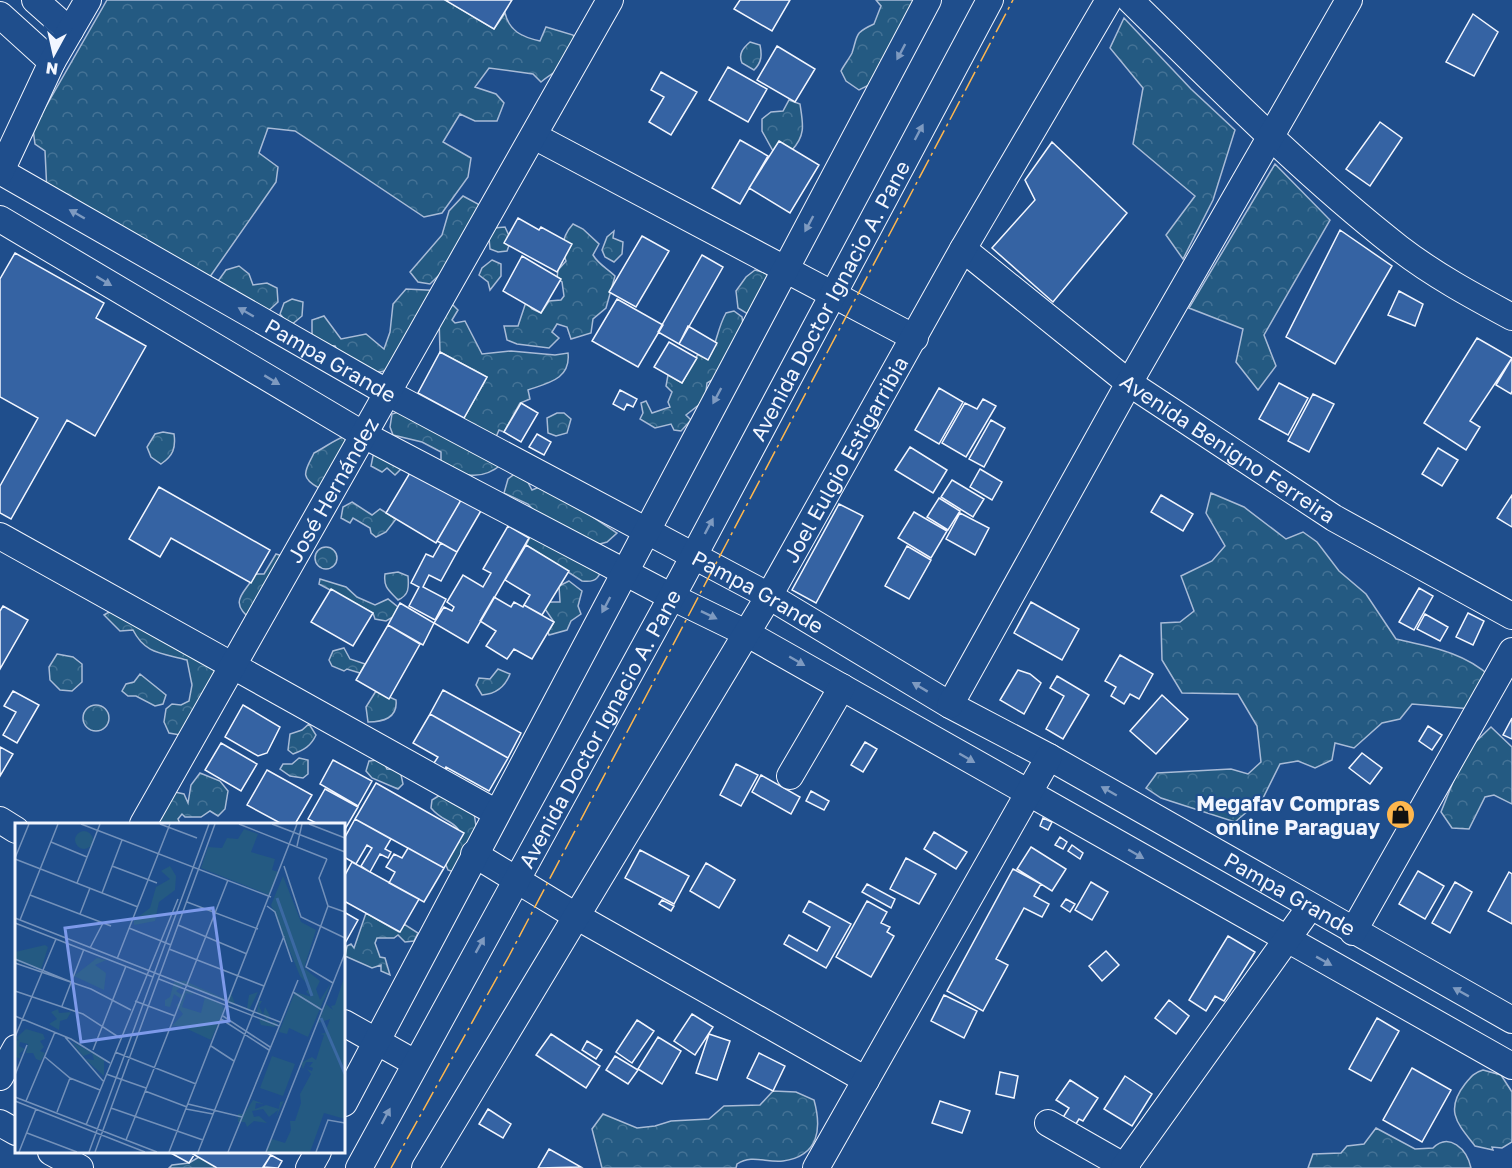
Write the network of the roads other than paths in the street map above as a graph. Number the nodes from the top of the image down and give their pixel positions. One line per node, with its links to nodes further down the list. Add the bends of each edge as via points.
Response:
1 (35, 0): 10 (street)
2 (88, 0): 10 (street)
3 (610, 0): 12 (street, José Hernández)
4 (928, 0): 17 (street, one-way to 17)
5 (990, 0): 18 (street, Avenida Doctor Ignacio A. Pane, one-way to 5)
6 (1109, 0): 16 (street, Joel Eulgio Estigarribia)
7 (1130, 0): 13 (street)
8 (1349, 0): 13 (street)
9 (0, 15): 11 (street)
10 (70, 32): 11 (street)
11 (52, 62): 14 (street)
12 (534, 136): 17 (street); 22 (street, José Hernández)
13 (1270, 137): 19 (street, via 1399,248); 21 (street)
14 (0, 171): 22 (street, Pampa Grande, one-way to 14)
15 (0, 219): 23 (street, Pampa Grande, one-way to 23)
16 (963, 249): 20 (street, Joel Eulgio Estigarribia); 21 (street, Avenida Benigno Ferreira)
17 (784, 270): 18 (street); 24 (street, one-way to 24)
18 (832, 295): 20 (street); 26 (street, Avenida Doctor Ignacio A. Pane, one-way to 18)
19 (1512, 317)
20 (915, 338): 28 (street, Joel Eulgio Estigarribia)
21 (1129, 383): 30 (street, Avenida Benigno Ferreira, via 1334,518); 35 (street)
22 (388, 393): 23 (street, José Hernández); 24 (street, Pampa Grande)
23 (364, 435): 27 (street, Pampa Grande); 33 (street, José Hernández)
24 (645, 532): 26 (street, Pampa Grande); 27 (street)
25 (0, 536): 33 (street)
26 (693, 557): 28 (street, Pampa Grande); 29 (street, Avenida Doctor Ignacio A. Pane)
27 (624, 572): 29 (street, Pampa Grande); 39 (street, one-way to 39)
28 (769, 596): 31 (street, Joel Eulgio Estigarribia); 35 (street, Pampa Grande, one-way to 28)
29 (672, 597): 31 (street, Pampa Grande, one-way to 31); 44 (street, Avenida Doctor Ignacio A. Pane)
30 (1512, 616)
31 (746, 633): 34 (street, Pampa Grande, one-way to 34); 46 (street, Joel Eulgio Estigarribia)
32 (1512, 651): 47 (street)
33 (233, 666): 39 (street); 41 (street, José Hernández)
34 (842, 687): 37 (street); 38 (street, Pampa Grande, one-way to 38)
35 (950, 705): 36 (street, Pampa Grande)
36 (1049, 757): 38 (street); 45 (street, Pampa Grande, one-way to 36)
37 (790, 776)
38 (1029, 793): 48 (street, Pampa Grande, one-way to 48); 56 (street)
39 (495, 812): 43 (street)
40 (0, 820): 42 (street)
41 (144, 823)
42 (15, 829)
43 (474, 854): 44 (street); 51 (street)
44 (516, 879): 46 (street); 53 (street, Avenida Doctor Ignacio A. Pane, one-way to 44)
45 (1310, 907): 47 (street, Pampa Grande); 48 (street)
46 (576, 916): 56 (street); 67 (street, Joel Eulgio Estigarribia)
47 (1353, 932): 49 (street, Pampa Grande, one-way to 47)
48 (1286, 939): 54 (street, Pampa Grande, one-way to 54); 63 (street)
49 (1512, 1020)
50 (345, 1024): 51 (street)
51 (376, 1042): 53 (street); 57 (street)
52 (15, 1050): 55 (street)
53 (415, 1064): 66 (street, Avenida Doctor Ignacio A. Pane, one-way to 53)
54 (1512, 1066)
55 (0, 1077)
56 (866, 1080): 68 (street)
57 (345, 1101)
58 (0, 1123): 60 (street)
59 (1048, 1123): 63 (street)
60 (15, 1131)
61 (53, 1153): 64 (street)
62 (317, 1153): 65 (street)
63 (1126, 1167)
64 (80, 1168)
65 (309, 1168)
66 (359, 1168)
67 (425, 1168)
68 (816, 1168)

